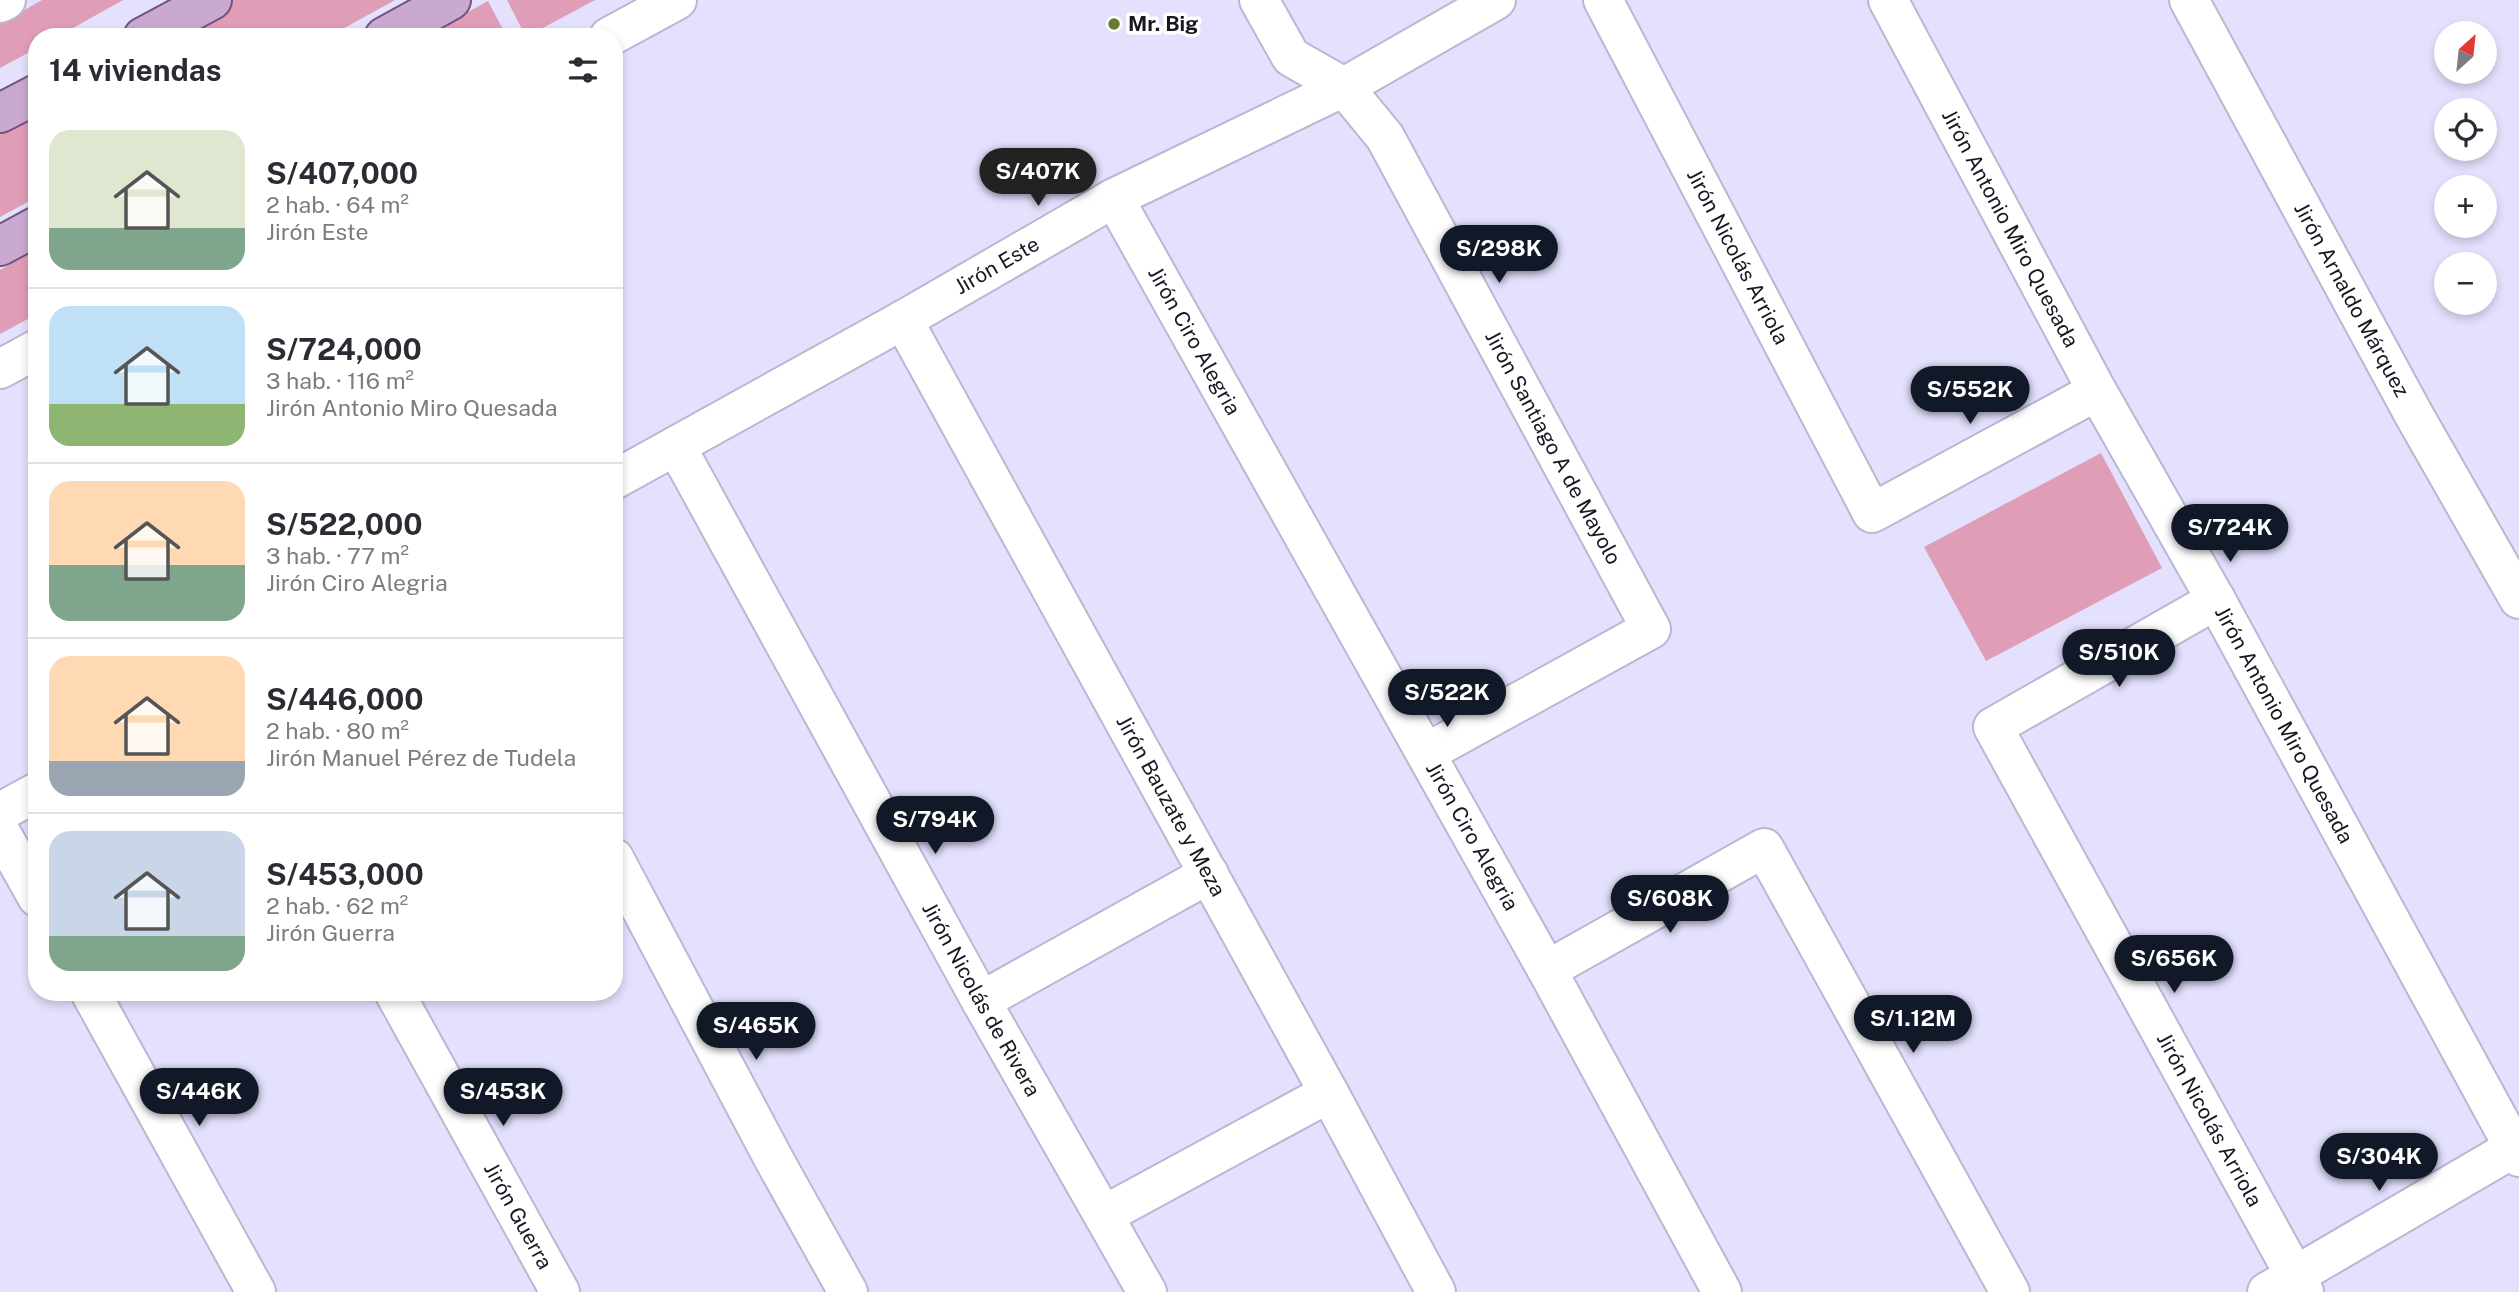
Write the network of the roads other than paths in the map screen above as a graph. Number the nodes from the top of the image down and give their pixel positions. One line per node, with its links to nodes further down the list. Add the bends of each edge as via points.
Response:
1 (6, 0): 10 (street)
2 (212, 0): 11 (main road)
3 (451, 0): 12 (main road)
4 (677, 0): 13 (street)
5 (1259, 0): 14 (street, Jirón Santiago A de Mayolo, via 1292,57)
6 (1496, 0): 14 (street, Jirón Este)
7 (1603, 0): 23 (street, Jirón Nicolás Arriola, via 1872,513)
8 (1888, 0): 23 (street, Jirón Antonio Miro Quesada)
9 (2189, 0): 26 (street, Jirón Arnaldo Márquez, via 2414,415)
10 (0, 4)
11 (160, 28)
12 (400, 28)
13 (623, 29)
14 (1344, 87): 17 (street, Jirón Este); 28 (street, Jirón Santiago A de Mayolo, via 1385,137 1651,629)
15 (28, 99): 16 (main road)
16 (0, 113)
17 (1114, 198): 20 (street, Jirón Este); 28 (street, Jirón Ciro Alegria)
18 (28, 231): 19 (main road)
19 (0, 246)
20 (903, 320): 24 (street, Jirón Este); 32 (street, Jirón Bauzate y Meza)
21 (28, 354): 22 (street)
22 (0, 369)
23 (2097, 391): 27 (street, Jirón Antonio Miro Quesada)
24 (676, 446): 25 (street, Jirón Este); 38 (street, Jirón Nicolás de Rivera)
25 (623, 475)
26 (2519, 598)
27 (2216, 600): 40 (street, Jirón Antonio Miro Quesada); 42 (street, Jirón Nicolás Arriola, via 1993,727)
28 (1426, 753): 35 (street, Jirón Ciro Alegria)
29 (28, 797): 30 (street)
30 (0, 812)
31 (0, 831): 34 (street)
32 (1209, 874): 38 (street); 39 (street, Jirón Bauzate y Meza)
33 (623, 875): 45 (street)
34 (28, 881)
35 (1547, 970): 48 (street, Jirón Ciro Alegria); 49 (street, via 1764,848)
36 (95, 1001): 43 (street)
37 (399, 1001): 44 (street, Jirón Guerra)
38 (981, 1001): 41 (street, Jirón Nicolás de Rivera)
39 (1329, 1093): 41 (street); 47 (street, Jirón Bauzate y Meza)
40 (2517, 1150): 42 (street)
41 (1104, 1215): 46 (street, Jirón Nicolás de Rivera)
42 (2289, 1287)
43 (256, 1292)
44 (559, 1292)
45 (848, 1292)
46 (1147, 1292)
47 (1436, 1292)
48 (1722, 1292)
49 (2010, 1292)

